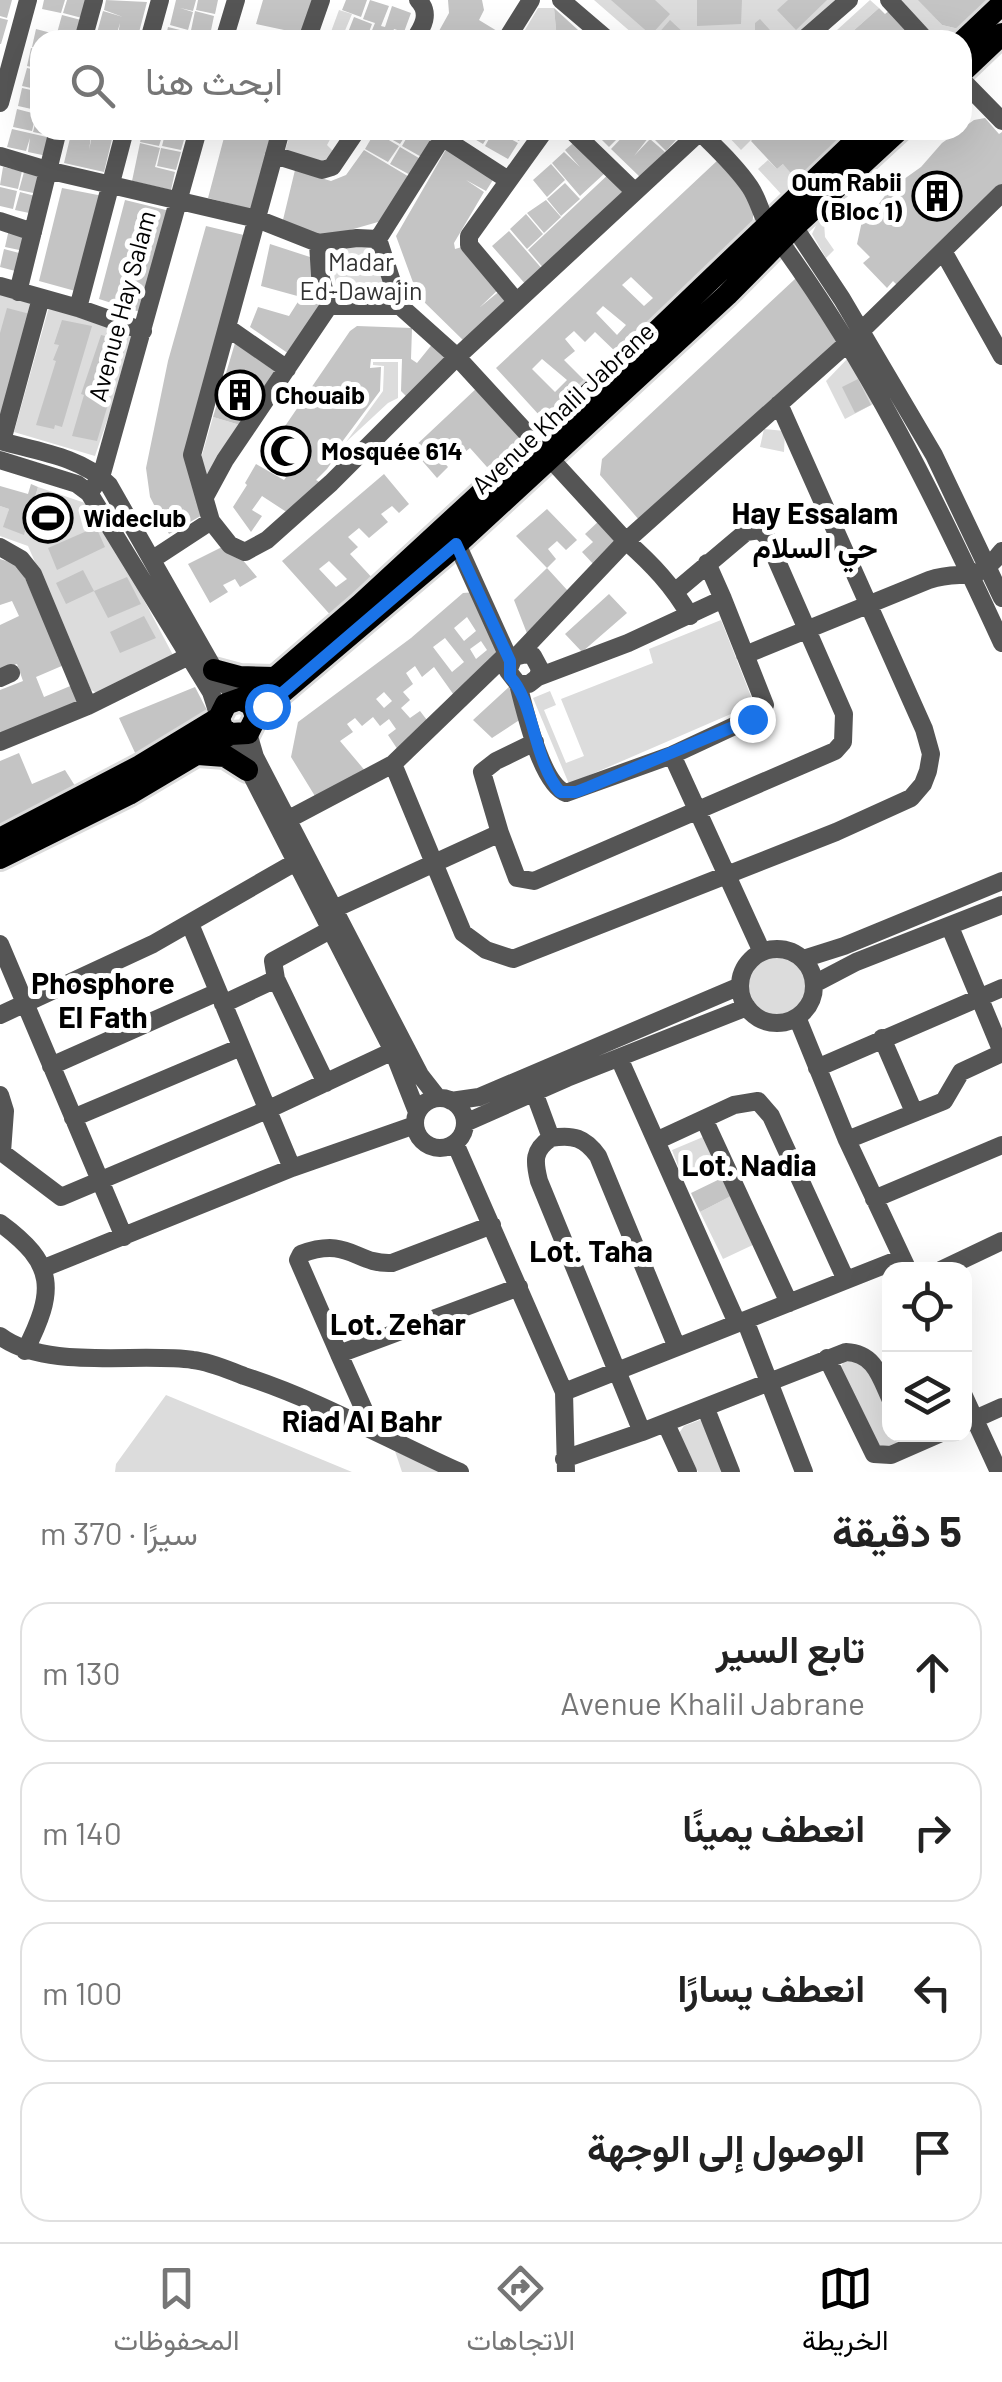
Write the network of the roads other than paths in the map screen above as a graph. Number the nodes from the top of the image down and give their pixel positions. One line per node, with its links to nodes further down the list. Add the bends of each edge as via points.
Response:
1 (28, 0): 25 (street)
2 (94, 0): 12 (street)
3 (160, 0): 13 (street)
4 (236, 0): 14 (street)
5 (321, 0): 15 (street)
6 (418, 0): 16 (street, via 426,15)
7 (532, 0): 17 (street)
8 (561, 0): 18 (street)
9 (849, 0): 19 (street)
10 (889, 0): 20 (street)
11 (1002, 4): 21 (main road)
12 (86, 30)
13 (152, 30)
14 (227, 30)
15 (310, 30)
16 (421, 30)
17 (512, 30)
18 (596, 30)
19 (814, 30)
20 (917, 30)
21 (972, 32)
22 (1002, 34): 23 (main road)
23 (972, 62)
24 (972, 90): 26 (street)
25 (0, 102)
26 (1002, 121)
27 (55, 140): 42 (street)
28 (122, 140): 44 (street)
29 (195, 140): 47 (street, Avenue Hay Salam)
30 (278, 140): 40 (street)
31 (350, 140): 40 (street, via 332,167 322,170)
32 (435, 140): 52 (street)
33 (451, 140): 43 (street)
34 (538, 140): 43 (street)
35 (582, 140): 45 (street)
36 (690, 140): 45 (street)
37 (708, 140): 49 (street)
38 (857, 140): 49 (main road, Avenue Khalil Jabrane)
39 (885, 140): 49 (main road, Avenue Khalil Jabrane)
40 (274, 155): 48 (street)
41 (0, 156): 42 (street)
42 (47, 170): 44 (street); 51 (street)
43 (508, 180): 57 (street, via 468,245)
44 (110, 185): 47 (street); 60 (street)
45 (634, 191): 57 (street)
46 (1002, 194): 54 (street)
47 (177, 199): 48 (street); 62 (street, Avenue Hay Salam)
48 (256, 219): 53 (street); 61 (street)
49 (777, 220): 63 (street); 69 (main road, Avenue Khalil Jabrane, via 728,295)
50 (0, 221): 51 (street)
51 (33, 232): 55 (street)
52 (378, 238): 53 (street); 59 (street)
53 (318, 243): 58 (street)
54 (943, 252): 63 (street); 64 (street)
55 (9, 289): 56 (street)
56 (41, 298): 60 (street); 68 (street)
57 (516, 301): 65 (street)
58 (329, 306): 59 (street); 66 (street)
59 (400, 306): 65 (street)
60 (78, 308): 62 (street)
61 (228, 328): 66 (street); 72 (street, via 192,455)
62 (143, 331): 70 (street, Avenue Hay Salam)
63 (854, 336): 67 (street); 78 (street, via 918,466)
64 (1002, 356)
65 (458, 357): 69 (street); 73 (street, via 267,540 237,550)
66 (287, 369): 72 (street)
67 (778, 404): 74 (street); 86 (street)
68 (1, 447): 70 (street, via 67,460); 71 (street)
69 (544, 450): 74 (street); 75 (main road, Avenue Khalil Jabrane); 95 (main road, Avenue Khalil Jabrane)
70 (101, 477): 71 (street, Avenue Hay Salam); 79 (street)
71 (90, 493): 91 (street)
72 (206, 495): 73 (street)
73 (211, 520): 79 (street)
74 (626, 541): 83 (street); 92 (street)
75 (456, 544): 92 (street); 98 (main road, Avenue Khalil Jabrane)
76 (0, 547): 97 (street, via 33,574)
77 (1002, 550): 78 (street); 81 (street)
78 (971, 552): 81 (street); 82 (street)
79 (153, 559): 93 (street)
80 (707, 562): 83 (street); 85 (street); 88 (street, via 746,532 760,530)
81 (980, 572): 82 (street); 84 (street); 89 (street)
82 (946, 574): 86 (street)
83 (676, 591): 87 (street)
84 (1002, 598)
85 (723, 599): 87 (street); 90 (street)
86 (868, 604): 88 (street); 112 (street, via 924,729 931,754 923,784 887,811)
87 (690, 616): 94 (street)
88 (807, 630): 90 (street); 105 (street, via 844,714 843,742 813,763)
89 (1002, 642)
90 (745, 655): 102 (street, via 763,696 760,714)
91 (189, 656): 97 (street); 98 (street)
92 (512, 656): 94 (street, via 533,656); 96 (street, via 510,677); 103 (street)
93 (214, 670): 95 (main road); 98 (street)
94 (538, 677): 96 (street)
95 (275, 678): 98 (main road, Avenue Khalil Jabrane)
96 (518, 684): 100 (street)
97 (88, 706): 99 (street)
98 (236, 719): 101 (main road, Avenue Khalil Jabrane); 104 (street); 106 (street); 108 (main road, Avenue Khalil Jabrane)
99 (0, 742)
100 (535, 742): 102 (street, via 555,786 566,793); 107 (street, via 482,772)
101 (198, 754): 104 (main road, via 226,756); 109 (main road, Avenue Khalil Jabrane)
102 (672, 755): 105 (street)
103 (393, 764): 106 (street); 111 (street)
104 (247, 770): 110 (street)
105 (698, 809): 107 (street, via 534,880 517,878); 112 (street)
106 (289, 819): 110 (street)
107 (500, 833): 111 (street)
108 (0, 840)
109 (0, 858)
110 (301, 858): 115 (street); 116 (street); 118 (street)
111 (433, 865): 112 (street, via 463,932 513,959); 115 (street)
112 (728, 875): 120 (street)
113 (1002, 881): 121 (street)
114 (1002, 905): 117 (street)
115 (334, 909): 142 (street, via 420,1076)
116 (190, 924): 126 (street); 128 (street)
117 (950, 926): 123 (street); 127 (street)
118 (330, 930): 122 (street, via 272,962); 134 (street)
119 (0, 944): 128 (street)
120 (762, 952): 121 (street, via 784,949); 124 (street, via 746,966)
121 (803, 959): 123 (street)
122 (276, 979): 126 (street); 139 (street)
123 (814, 984): 131 (street)
124 (740, 986): 129 (street); 142 (street, via 479,1097)
125 (1002, 988): 127 (street)
126 (220, 998): 133 (street); 137 (street)
127 (978, 998): 132 (street); 135 (street)
128 (25, 1003): 130 (street); 137 (street)
129 (747, 1007): 131 (street, via 772,1023); 136 (street)
130 (0, 1015)
131 (797, 1018): 138 (street)
132 (882, 1038): 138 (street); 144 (street)
133 (241, 1046): 143 (street); 145 (street)
134 (393, 1052): 139 (street); 146 (street)
135 (1002, 1052): 144 (street, via 961,1072 944,1101)
136 (620, 1058): 140 (street); 150 (street)
137 (52, 1066): 145 (street)
138 (817, 1068): 151 (street)
139 (326, 1083): 143 (street)
140 (534, 1092): 148 (street); 149 (street)
141 (0, 1096): 154 (street)
142 (444, 1099): 146 (street, via 426,1102); 148 (street, via 461,1110)
143 (268, 1110): 155 (street); 156 (street)
144 (914, 1112): 151 (street)
145 (73, 1118): 156 (street)
146 (416, 1118): 152 (street, via 418,1136 428,1145); 155 (street)
147 (704, 1119): 150 (street); 166 (street, via 749,1101 766,1107); 168 (street)
148 (465, 1123): 152 (street)
149 (551, 1138): 171 (street, via 578,1136 598,1156); 175 (street, via 536,1155 539,1181)
150 (656, 1140): 169 (street)
151 (848, 1140): 157 (street)
152 (455, 1143): 159 (street)
153 (1002, 1146): 157 (street)
154 (1, 1152): 156 (street, via 62,1197)
155 (292, 1168): 160 (street)
156 (99, 1179): 160 (street)
157 (874, 1199): 162 (street)
158 (0, 1223): 164 (street, via 26,1242)
159 (492, 1225): 167 (street); 173 (street, via 392,1262 336,1247 300,1254)
160 (124, 1236): 164 (street)
161 (1002, 1241): 163 (street)
162 (904, 1262)
163 (959, 1262)
164 (44, 1268): 172 (street, via 46,1294)
165 (882, 1270): 166 (street)
166 (846, 1280): 168 (street)
167 (519, 1288): 173 (street); 178 (street)
168 (788, 1303): 169 (street)
169 (741, 1322): 171 (street); 176 (street)
170 (0, 1336): 172 (street)
171 (676, 1346): 175 (street)
172 (25, 1351): 184 (street, via 192,1360 272,1385)
173 (339, 1354): 184 (street)
174 (827, 1358): 176 (street); 177 (street, via 859,1352); 186 (street, via 874,1454 891,1455)
175 (618, 1369): 178 (street); 185 (street)
176 (768, 1380): 180 (street); 191 (street)
177 (882, 1381)
178 (564, 1392): 187 (street)
179 (1002, 1408): 181 (street)
180 (706, 1409): 182 (street); 190 (street)
181 (972, 1421)
182 (666, 1424): 185 (street); 189 (street)
183 (972, 1425): 192 (street)
184 (373, 1430): 188 (street)
185 (642, 1432): 187 (street)
186 (906, 1442)
187 (565, 1466)
188 (460, 1472)
189 (688, 1472)
190 (731, 1472)
191 (804, 1472)
192 (1000, 1472)

